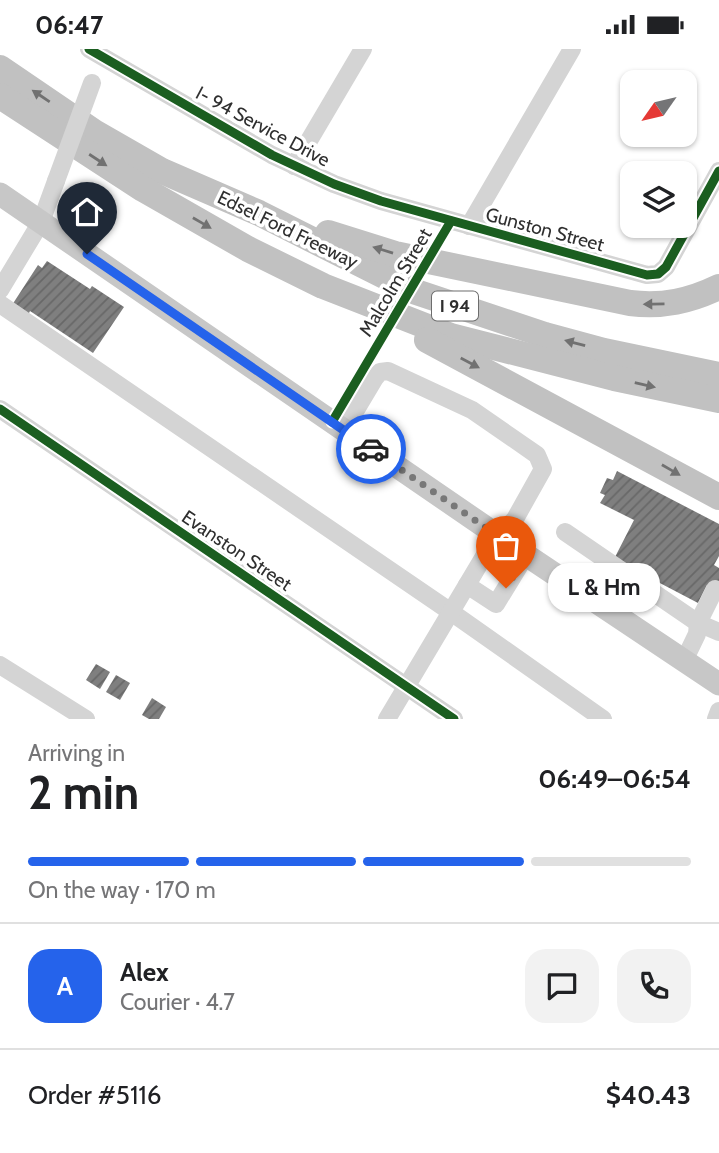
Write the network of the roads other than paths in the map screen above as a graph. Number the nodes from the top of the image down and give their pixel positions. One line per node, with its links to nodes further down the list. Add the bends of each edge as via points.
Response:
1 (363, 49): 6 (street)
2 (572, 49): 11 (street)
3 (99, 52): 6 (street, I- 94 Service Drive); 10 (street, bridge)
4 (0, 68): 9 (highway, Edsel Ford Freeway / I 94, one-way to 4, via 162,171 94,132)
5 (0, 96): 12 (highway, Edsel Ford Freeway / I 94, one-way to 12, via 143,189)
6 (294, 166): 11 (street, I- 94 Service Drive, via 382,201)
7 (719, 171): 11 (street, Gunston Street, via 666,267 654,275)
8 (0, 194): 10 (main road)
9 (259, 212): 13 (highway, one-way to 9, via 686,301 631,303 395,254); 16 (highway, Edsel Ford Freeway / I 94, one-way to 9, via 604,351 452,305 416,292)
10 (41, 222): 14 (street); 19 (main road)
11 (469, 226)
12 (323, 286): 17 (highway, Edsel Ford Freeway / I 94, one-way to 17, via 451,336); 20 (highway, one-way to 20)
13 (719, 287)
14 (0, 290)
15 (0, 305): 26 (street)
16 (719, 375)
17 (719, 400)
18 (0, 409): 32 (street, Evanston Street)
19 (344, 429): 22 (main road); 22 (street, via 380,372 388,371 472,410 537,455 543,469 515,519)
20 (719, 496)
21 (565, 532): 27 (street)
22 (498, 536): 23 (main road); 24 (street)
23 (526, 555): 24 (street, via 496,604); 29 (main road)
24 (467, 585): 26 (street)
25 (715, 589): 27 (street)
26 (451, 612): 32 (street); 36 (street)
27 (698, 623): 28 (street); 29 (street)
28 (719, 632)
29 (684, 661): 31 (main road)
30 (0, 665): 33 (street)
31 (719, 684)
32 (406, 687): 34 (street); 35 (street, Evanston Street)
33 (86, 719)
34 (387, 719)
35 (454, 719)
36 (603, 719)

